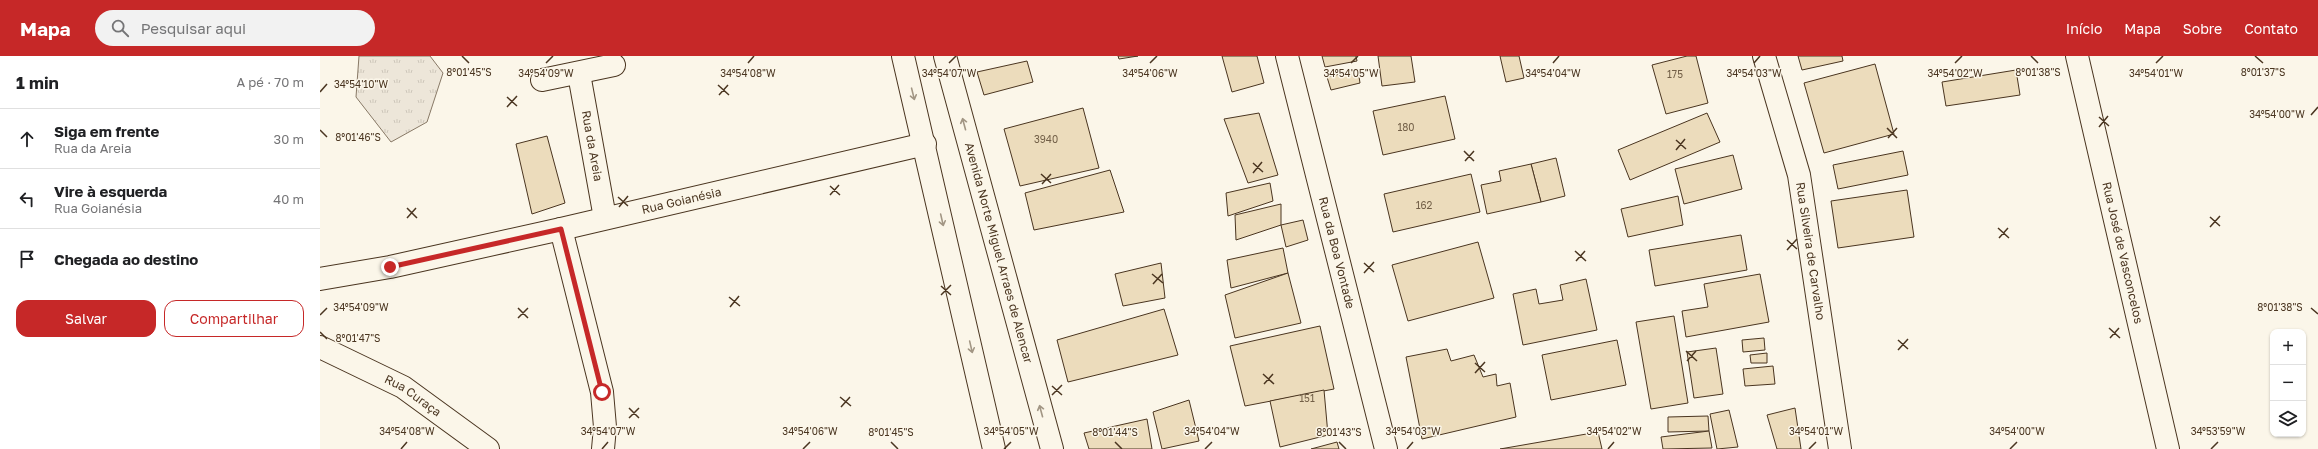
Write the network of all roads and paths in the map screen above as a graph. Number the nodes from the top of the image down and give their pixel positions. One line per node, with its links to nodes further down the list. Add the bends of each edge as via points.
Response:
1 (903, 56): 9 (street, one-way to 9)
2 (946, 56): 17 (street, Avenida Norte Miguel Arraes de Alencar, one-way to 2)
3 (1287, 56): 18 (street, Rua da Boa Vontade)
4 (1764, 56): 19 (street, Rua Silveira de Carvalho, via 1799,175)
5 (2077, 56): 20 (street, Rua José de Vasconcelos)
6 (614, 64): 7 (street)
7 (579, 74): 8 (street); 10 (street, Rua da Areia)
8 (542, 80)
9 (925, 144): 10 (street, Rua Goianésia); 16 (street, one-way to 16)
10 (605, 218): 11 (street, Rua Goianésia)
11 (561, 229): 12 (street, Rua Goianésia, via 390,267); 15 (street, via 602,392 605,427)
12 (320, 279)
13 (324, 356): 14 (street, Rua Curaça, via 403,387)
14 (488, 449)
15 (603, 449)
16 (994, 449)
17 (1052, 449)
18 (1386, 449)
19 (1840, 449)
20 (2168, 449)

